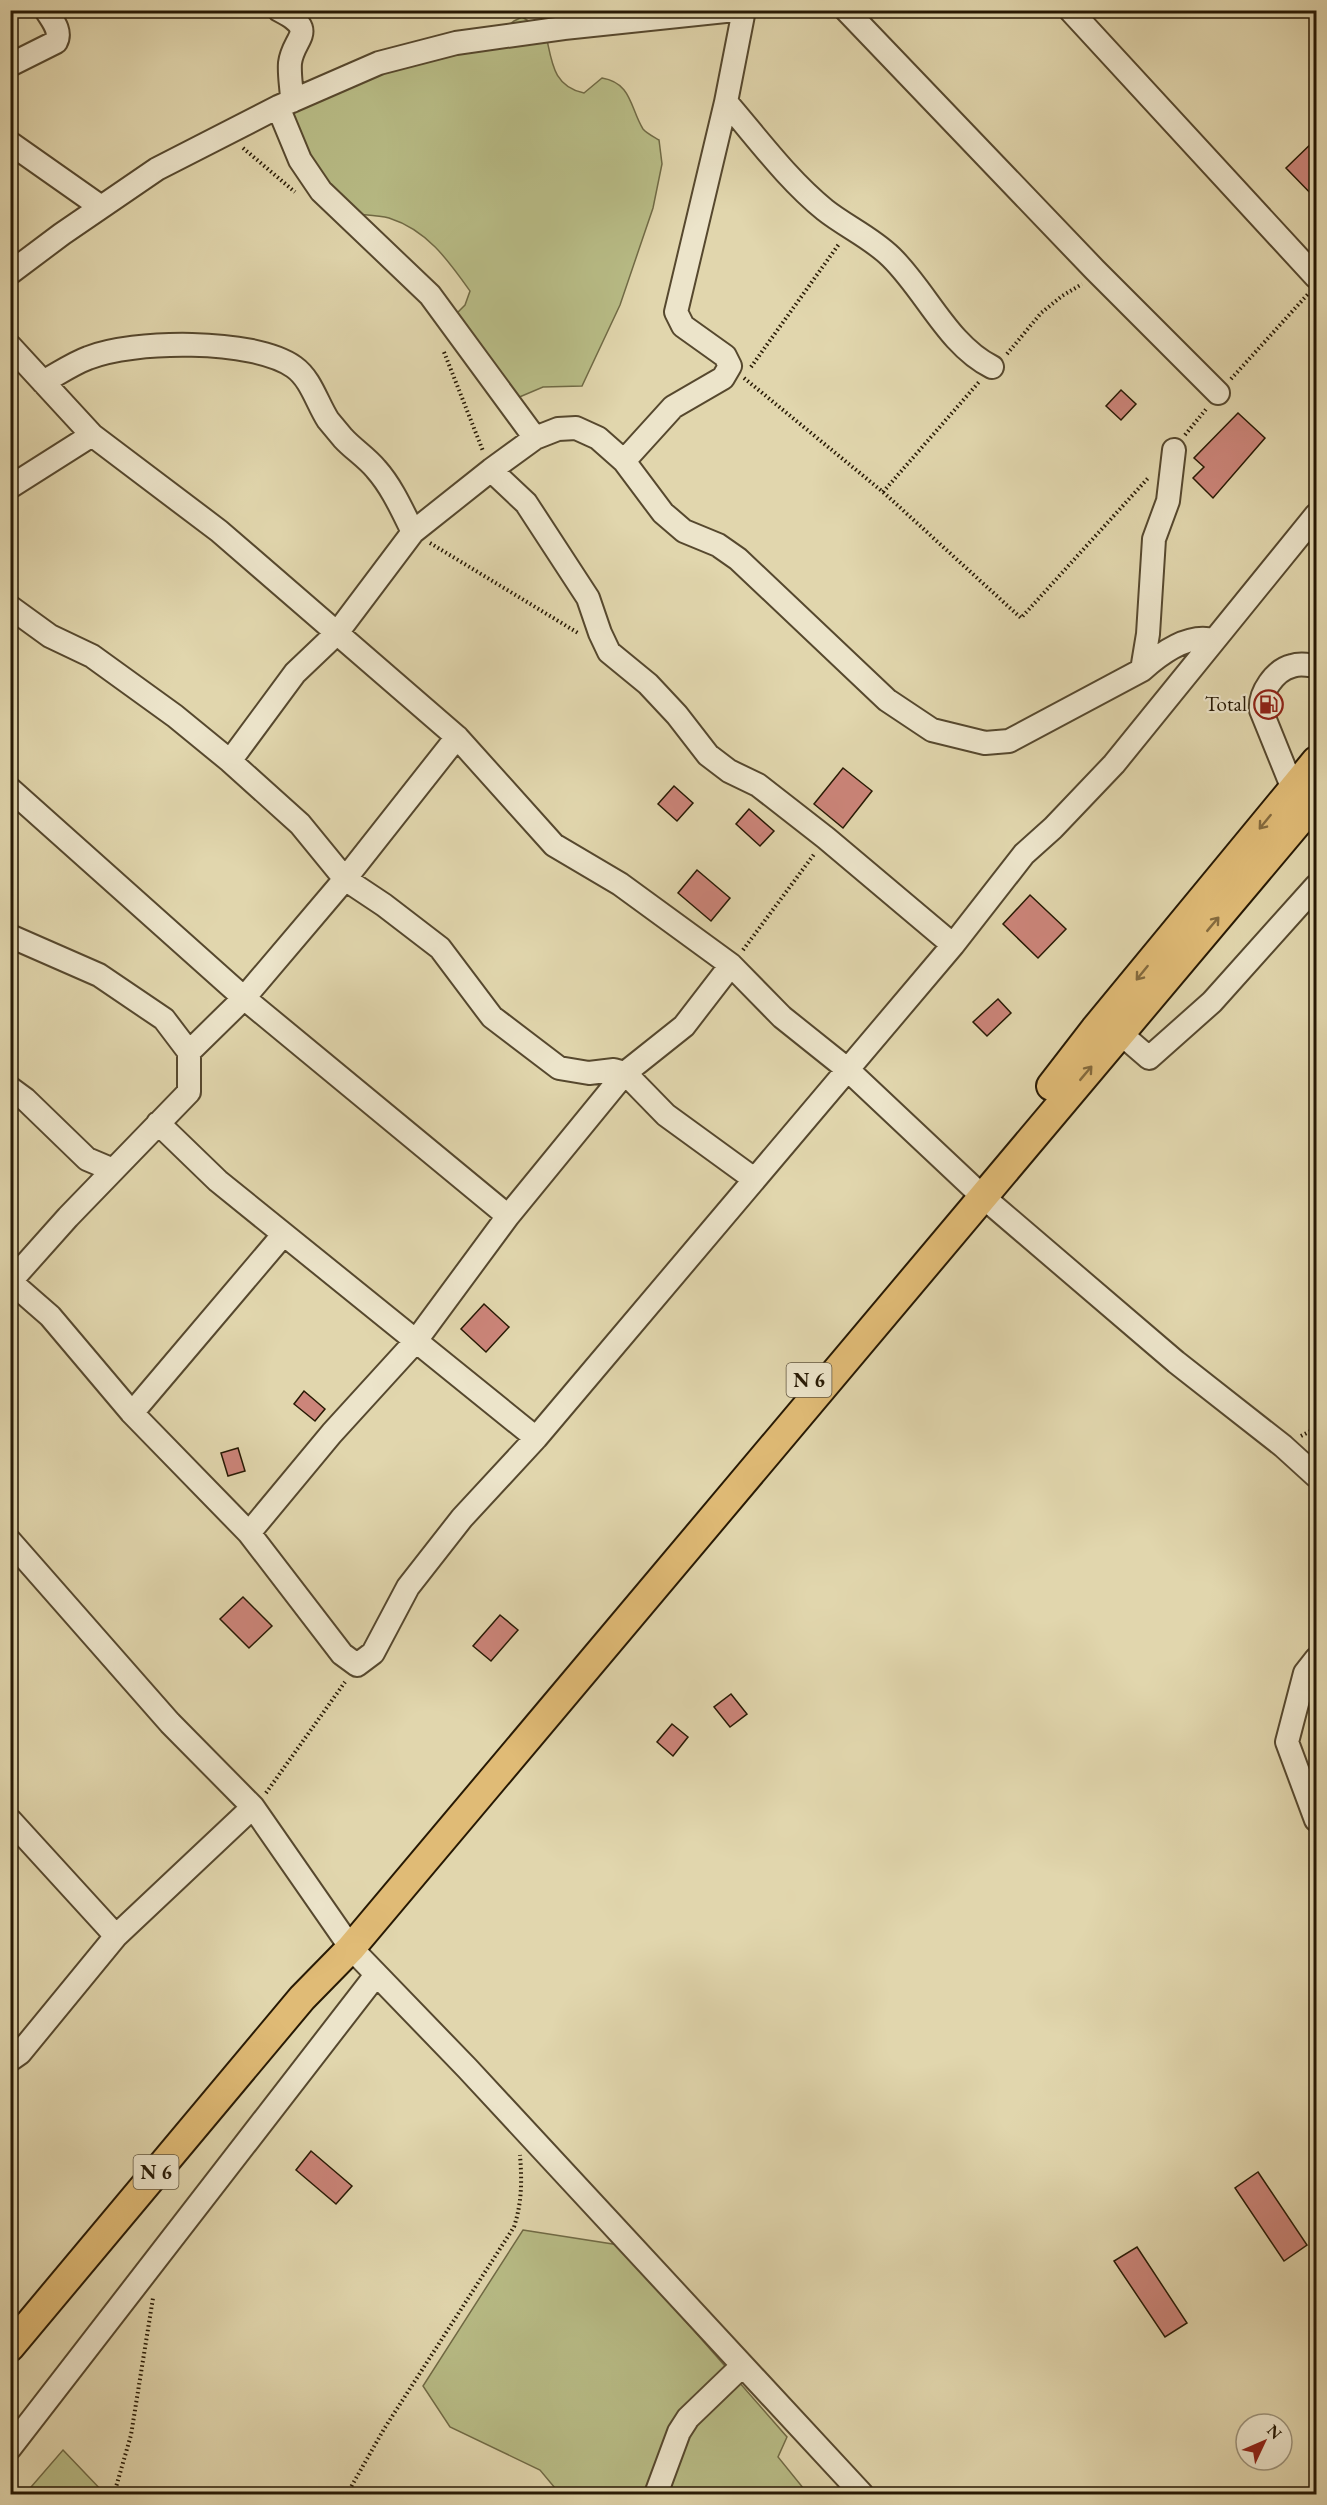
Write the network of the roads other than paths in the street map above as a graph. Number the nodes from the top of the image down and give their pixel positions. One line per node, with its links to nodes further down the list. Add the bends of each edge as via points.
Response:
1 (46, 10): 7 (street, via 58,31 56,42)
2 (279, 10): 9 (street, via 294,18 300,26 301,38 290,61)
3 (735, 10): 9 (street, via 456,44 378,63)
4 (744, 10): 8 (street)
5 (846, 10): 17 (street)
6 (1070, 10): 13 (street)
7 (10, 65)
8 (726, 102): 15 (street, via 798,185 826,211 891,256 950,330 979,360); 21 (street, via 676,312 683,326 725,356 737,372 673,407)
9 (285, 104): 11 (street, via 157,169); 19 (street, via 300,160 321,191 430,295)
10 (10, 143): 11 (street)
11 (101, 207): 12 (street)
12 (10, 273)
13 (1317, 277)
14 (10, 346): 16 (street)
15 (992, 367)
16 (43, 382): 18 (street); 25 (street, via 88,358 136,346 207,345 274,358 294,367 307,381 345,441 376,468 389,486)
17 (1218, 393)
18 (92, 435): 23 (street); 27 (street, via 219,531)
19 (535, 438): 21 (street, via 558,429 576,428 598,438); 22 (street)
20 (1174, 450): 30 (street, via 1168,501 1154,539)
21 (624, 461): 30 (street, via 663,513 684,531 718,545 738,559 887,700 932,730 986,743 1009,741)
22 (490, 470): 25 (street); 39 (street, via 526,503 588,598 609,652 648,684 708,755 758,785 826,837)
23 (10, 487)
24 (1317, 515): 28 (street)
25 (413, 532): 27 (street)
26 (10, 606): 32 (street, via 50,636 92,656)
27 (337, 633): 31 (street); 32 (street, via 295,673)
28 (1213, 640): 30 (street, via 1203,637 1188,641 1158,656); 39 (street, via 1114,764 1024,854)
29 (1317, 666): 35 (street, via 1289,666 1275,678 1260,702)
30 (1142, 670)
31 (457, 737): 36 (street); 40 (street, via 554,845 620,884)
32 (230, 761): 36 (street, via 300,824)
33 (1317, 761): 35 (main road, N 6)
34 (10, 789): 41 (street)
35 (1305, 795): 42 (main road, N 6, one-way to 35); 50 (main road, N 6, one-way to 50, via 1095,1029 996,1158)
36 (345, 879): 41 (street); 45 (street, via 440,948 492,1017 559,1068)
37 (1317, 886): 42 (street, via 1212,1002 1149,1058)
38 (10, 936): 43 (street, via 99,975 164,1018)
39 (954, 945): 44 (street)
40 (731, 965): 44 (street, via 783,1017); 45 (street, via 684,1026)
41 (244, 998): 43 (street); 51 (street)
42 (1120, 1033): 50 (main road, N 6, one-way to 42)
43 (189, 1052): 47 (street, via 189,1092)
44 (847, 1069): 49 (street); 50 (street)
45 (626, 1073): 49 (street, via 666,1115); 51 (street)
46 (10, 1088): 48 (street, via 87,1159)
47 (158, 1123): 48 (street); 52 (street, via 218,1182)
48 (113, 1170): 53 (street)
49 (754, 1179): 56 (street)
50 (977, 1191): 57 (street, via 1176,1362); 65 (main road, N 6)
51 (508, 1216): 54 (street)
52 (283, 1235): 54 (street); 55 (street)
53 (11, 1282): 55 (street, via 50,1316)
54 (415, 1342): 56 (street); 58 (street)
55 (132, 1413): 58 (street)
56 (536, 1438): 58 (street, via 462,1518 408,1587 373,1653 357,1665 342,1654)
57 (1317, 1476)
58 (249, 1533)
59 (10, 1541): 61 (street, via 170,1723)
60 (1317, 1659): 63 (street, via 1305,1673 1287,1742)
61 (253, 1807): 64 (street); 65 (street)
62 (10, 1820): 64 (street)
63 (1317, 1820)
64 (116, 1936): 67 (street)
65 (346, 1943): 66 (street); 68 (main road, N 6)
66 (376, 1975): 69 (street, via 467,2068); 70 (street)
67 (14, 2052)
68 (10, 2347)
69 (741, 2367): 71 (street, via 687,2418); 72 (street)
70 (10, 2448)
71 (656, 2494)
72 (862, 2494)

